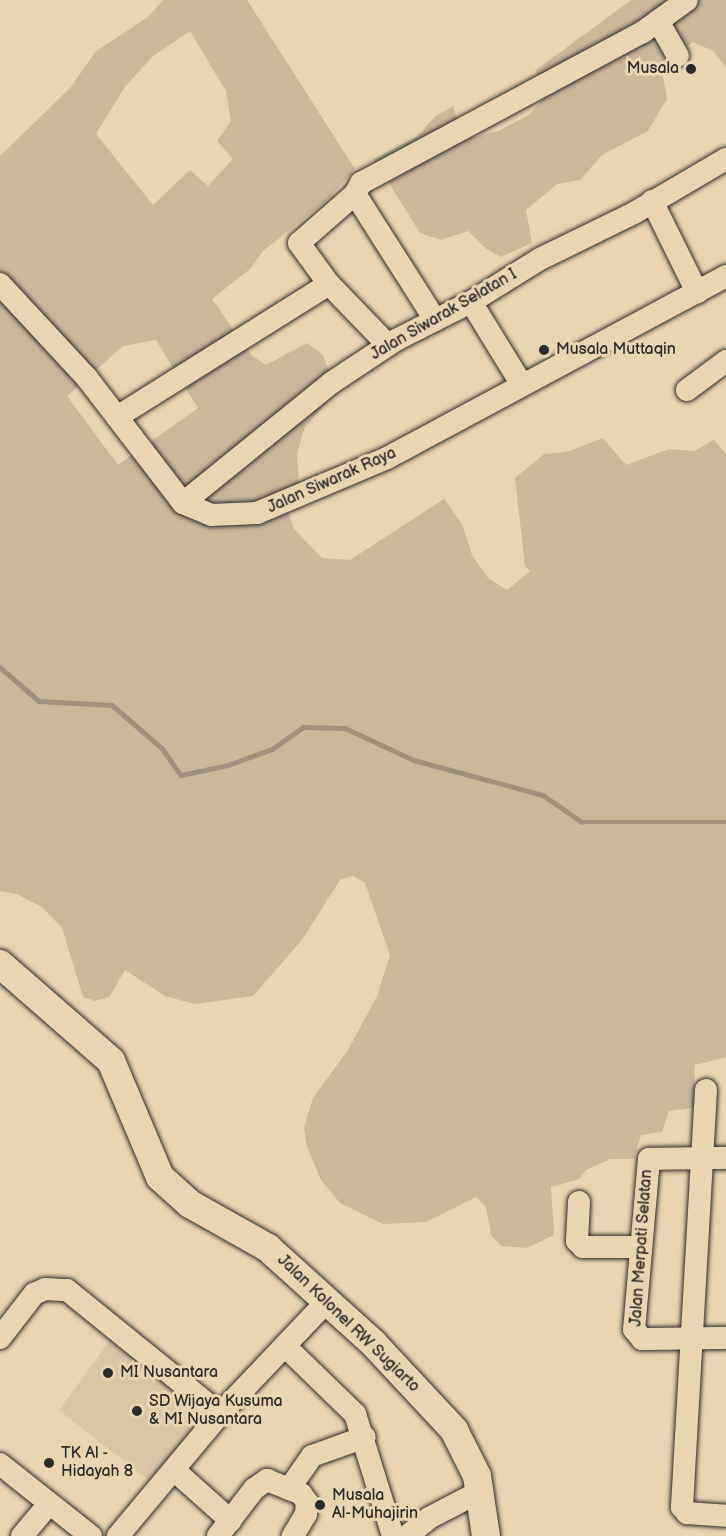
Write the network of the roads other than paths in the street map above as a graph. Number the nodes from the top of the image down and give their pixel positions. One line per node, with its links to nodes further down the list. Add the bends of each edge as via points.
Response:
1 (687, 0): 2 (street)
2 (658, 21): 3 (street); 5 (street, via 371,177 361,183)
3 (678, 56)
4 (726, 159): 6 (street, Jalan Siwarak Selatan I)
5 (355, 194): 9 (street, via 299,243); 12 (street)
6 (652, 201): 10 (street); 11 (street, Jalan Siwarak Selatan I, via 540,259)
7 (726, 276): 10 (street, Jalan Siwarak Raya)
8 (0, 284): 17 (street, Jalan Siwarak Raya, via 40,322)
9 (329, 284): 13 (street); 17 (street)
10 (697, 292): 15 (street, Jalan Siwarak Raya)
11 (471, 302): 12 (street, Jalan Siwarak Selatan I); 15 (street)
12 (434, 318): 13 (street, Jalan Siwarak Selatan I)
13 (388, 345): 18 (street, Jalan Siwarak Selatan I, via 331,382)
14 (726, 361): 16 (street)
15 (522, 385): 18 (street, Jalan Siwarak Raya, via 387,458 257,513 211,515)
16 (687, 390)
17 (117, 417): 18 (street, Jalan Siwarak Raya)
18 (183, 503)
19 (0, 964): 24 (main road, Jalan Kolonel RW Sugiarto, via 111,1061 160,1177 190,1204 268,1248)
20 (706, 1090): 21 (street)
21 (715, 1157): 23 (street, Jalan Merpati Selatan, via 650,1159); 26 (street)
22 (579, 1202): 23 (street, via 577,1241 583,1247)
23 (640, 1247): 26 (street, Jalan Merpati Selatan, via 635,1334 642,1339)
24 (328, 1300): 28 (street); 34 (main road, Jalan Kolonel RW Sugiarto, via 453,1430)
25 (0, 1338): 29 (street, via 34,1294 45,1289 67,1290)
26 (693, 1338): 27 (street, Jalan Merpati Selatan); 36 (street, via 682,1508 687,1513)
27 (726, 1338)
28 (285, 1346): 29 (street); 30 (street, via 348,1404)
29 (220, 1414): 32 (street)
30 (365, 1437): 33 (street, via 312,1456); 42 (street)
31 (0, 1464): 35 (street)
32 (174, 1470): 37 (street); 40 (street)
33 (289, 1488): 37 (street, via 264,1481); 41 (street, via 307,1502 306,1514)
34 (482, 1491): 43 (street, via 429,1518); 44 (main road, Jalan Kolonel RW Sugiarto)
35 (48, 1505): 38 (street); 39 (street)
36 (726, 1516)
37 (224, 1529)
38 (22, 1536)
39 (91, 1536)
40 (118, 1536)
41 (293, 1536)
42 (393, 1536)
43 (407, 1536)
44 (486, 1536)

